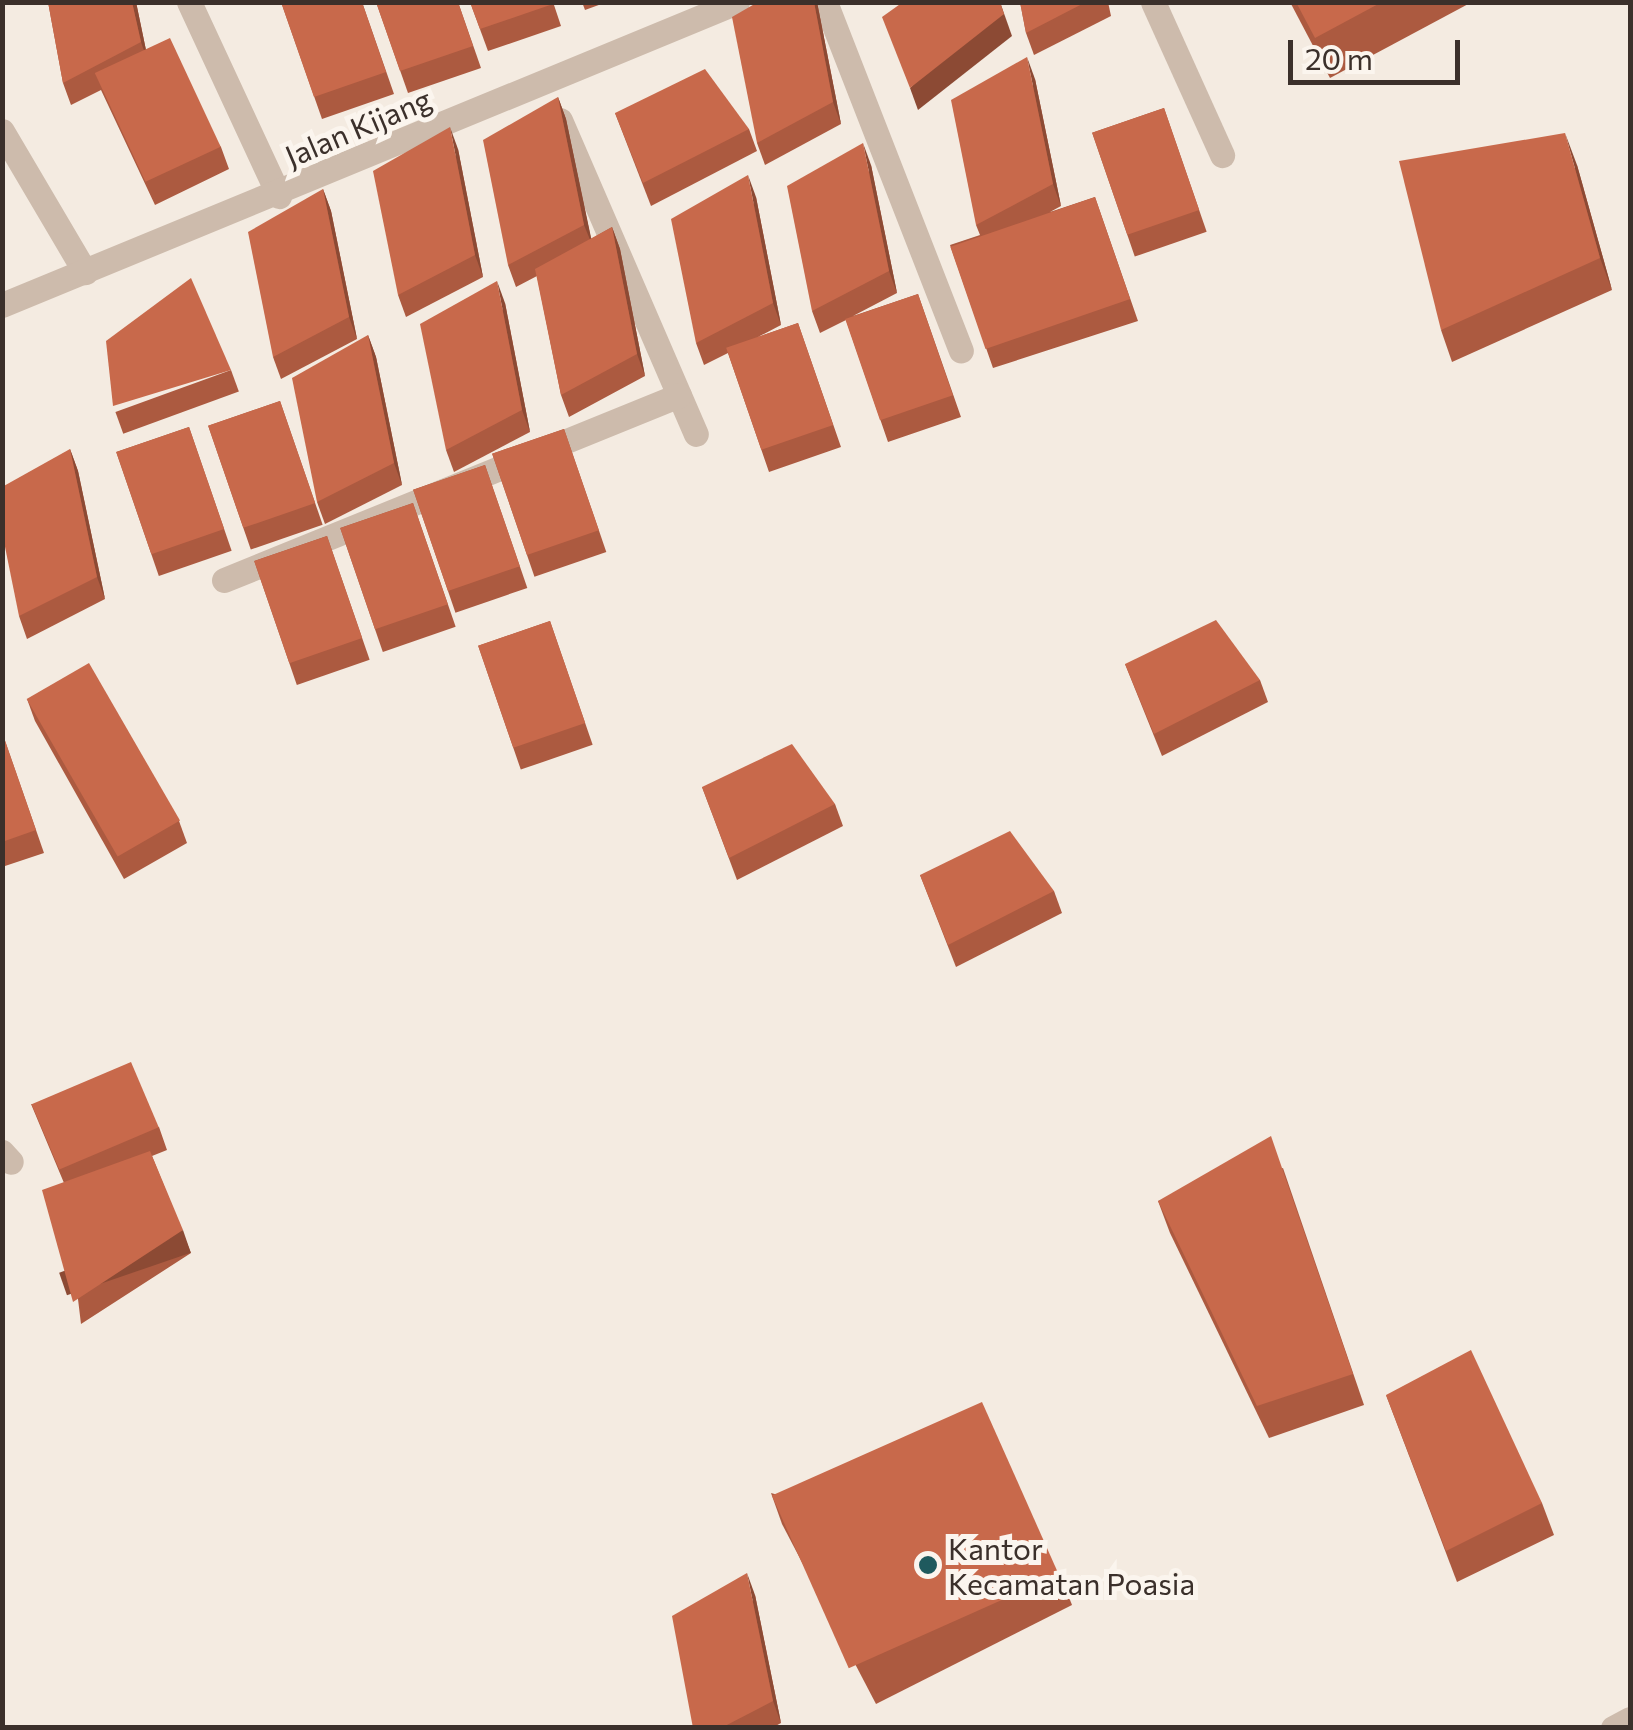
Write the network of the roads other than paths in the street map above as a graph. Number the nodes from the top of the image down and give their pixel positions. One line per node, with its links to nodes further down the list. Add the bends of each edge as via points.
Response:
1 (189, 2): 8 (street)
2 (737, 2): 5 (street, Jalan Kijang)
3 (824, 2): 11 (street)
4 (1152, 2): 7 (street)
5 (544, 84): 8 (street, Jalan Kijang); 12 (street)
6 (2, 131): 9 (street)
7 (1222, 155)
8 (279, 196): 9 (street, Jalan Kijang)
9 (84, 272): 10 (street, Jalan Kijang)
10 (2, 305)
11 (961, 350)
12 (679, 395): 13 (street); 14 (street)
13 (696, 434)
14 (224, 580)

